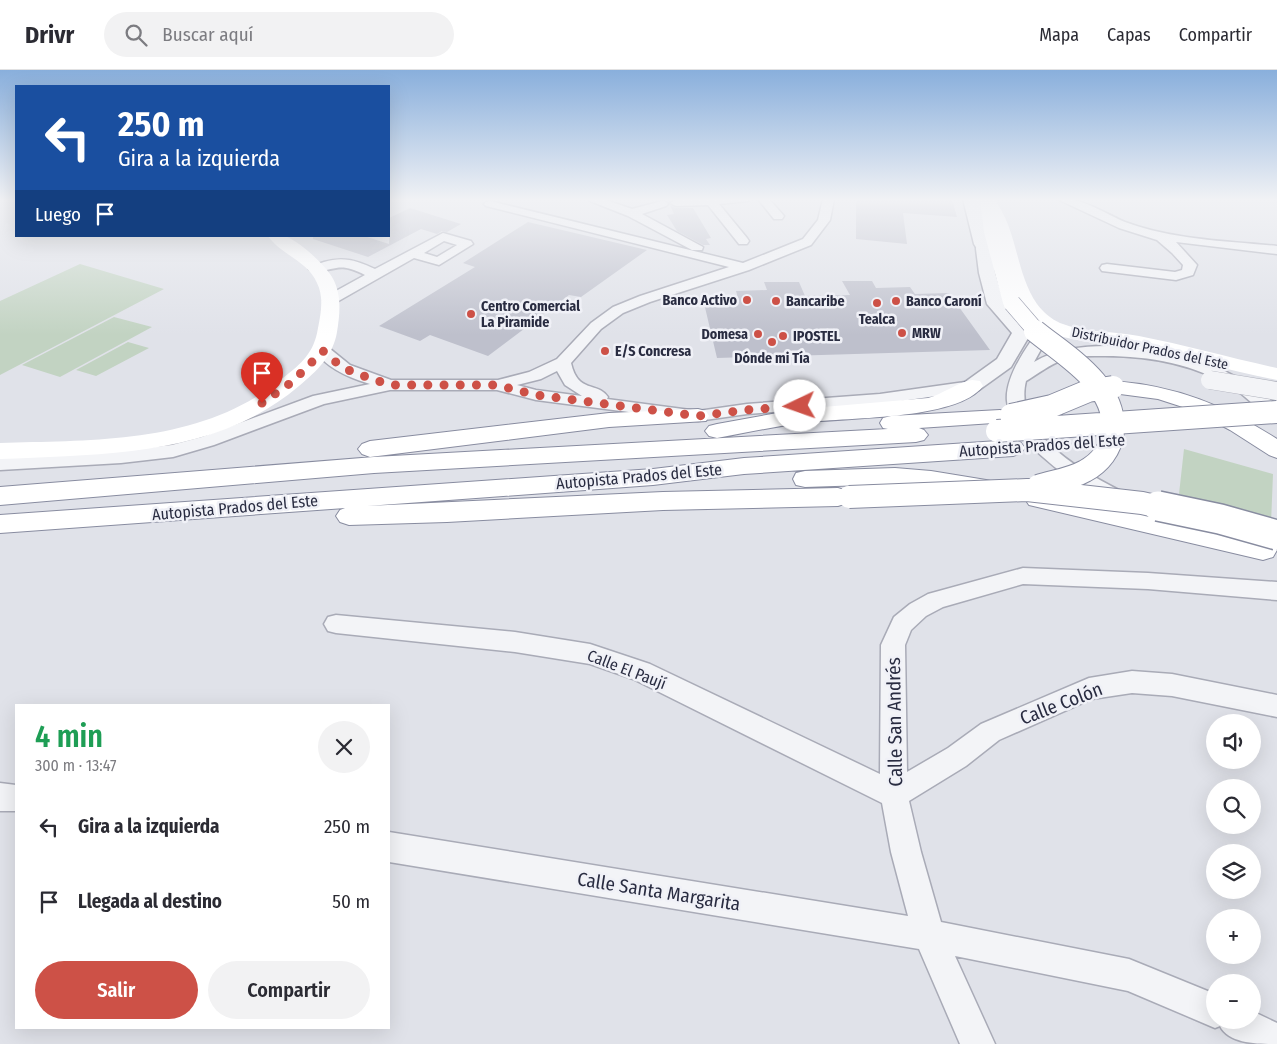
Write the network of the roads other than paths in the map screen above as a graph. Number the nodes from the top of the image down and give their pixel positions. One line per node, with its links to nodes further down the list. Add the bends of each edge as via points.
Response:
1 (287, 244): 16 (main road)
2 (651, 244): 14 (street)
3 (692, 244): 10 (street, via 708,250 753,252)
4 (803, 244): 10 (street)
5 (980, 244): 11 (street)
6 (984, 244): 11 (street)
7 (1007, 244): 19 (main road, via 1016,282 1024,297)
8 (1171, 244): 15 (street, via 1190,265 1188,272 1176,276)
9 (1228, 244): 12 (street)
10 (796, 248): 14 (street)
11 (984, 249): 21 (street, via 996,304)
12 (1277, 250)
13 (412, 254): 17 (street)
14 (744, 268): 24 (street, via 618,310 596,326)
15 (1107, 268)
16 (316, 269): 17 (street, via 344,261); 18 (main road, via 323,276)
17 (377, 275): 18 (street)
18 (330, 300): 22 (main road, via 330,320)
19 (1021, 305): 20 (street); 25 (main road, Distribuidor Prados del Este, via 1042,321 1074,332 1137,342); 43 (main road, bridge, via 1033,328 1092,379 1109,404 1114,428 1106,453 1085,471)
20 (1056, 333): 21 (street, via 1067,344 1062,350 1048,350); 23 (street)
21 (1029, 338): 26 (street); 29 (street, via 1004,364)
22 (323, 351): 27 (street, via 352,372); 38 (main road, via 292,382 262,403 202,429 145,442)
23 (1140, 352): 26 (street, Distribuidor Prados del Este, via 1113,350 1058,356); 33 (street, Distribuidor Prados del Este, via 1207,368 1252,392)
24 (564, 362): 28 (street, via 535,376); 32 (street, via 564,370 577,387)
25 (1277, 374)
26 (1020, 378): 31 (street)
27 (390, 385): 28 (street); 40 (street, via 320,400 173,451)
28 (496, 385): 32 (street, via 536,395)
29 (972, 386): 34 (main road, via 950,400 930,405)
30 (1277, 391): 31 (street, Distribuidor Prados del Este, bridge, via 1130,362 1089,360 1044,372 1030,380)
31 (1015, 400): 47 (street, via 1021,419 1036,439 1070,471 1090,484 1156,516)
32 (621, 406): 34 (street)
33 (1277, 413): 36 (main road, Autopista Prados del Este, bridge)
34 (706, 421): 36 (main road); 39 (main road, via 618,441); 41 (main road, via 609,420 287,458)
35 (1277, 427): 36 (main road, Autopista Prados del Este)
36 (1003, 432): 37 (main road, bridge, via 1036,411 1075,395 1113,387 1150,390 1202,405); 39 (main road, Autopista Prados del Este); 42 (main road, Autopista Prados del Este)
37 (1277, 450)
38 (0, 451)
39 (597, 452): 41 (main road, Autopista Prados del Este)
40 (0, 464)
41 (243, 476): 44 (main road, Autopista Prados del Este)
42 (653, 477): 45 (main road, Autopista Prados del Este); 47 (main road, via 680,484 895,476 932,479)
43 (1027, 490): 45 (main road, bridge, via 663,501 344,516); 47 (main road, bridge, via 1142,503 1207,515)
44 (0, 496)
45 (292, 502): 46 (main road, Autopista Prados del Este)
46 (0, 524)
47 (1272, 547)
48 (1277, 591): 51 (street, Calle San Andrés, via 1138,580 1023,576 936,600 902,624 892,645)
49 (336, 624): 51 (street, Calle El Paují, via 515,642 590,654 641,671)
50 (1277, 706): 51 (street, Calle Colón, via 1172,685 1132,682 1089,689 990,732 958,757)
51 (894, 795): 55 (street, Calle San Andrés)
52 (0, 797): 53 (street)
53 (15, 798)
54 (390, 847): 55 (street, Calle Santa Margarita)
55 (929, 935): 56 (street, via 1129,975); 59 (street, Calle San Andrés)
56 (1206, 1007)
57 (1252, 1029): 58 (street)
58 (1277, 1042)
59 (978, 1044)

